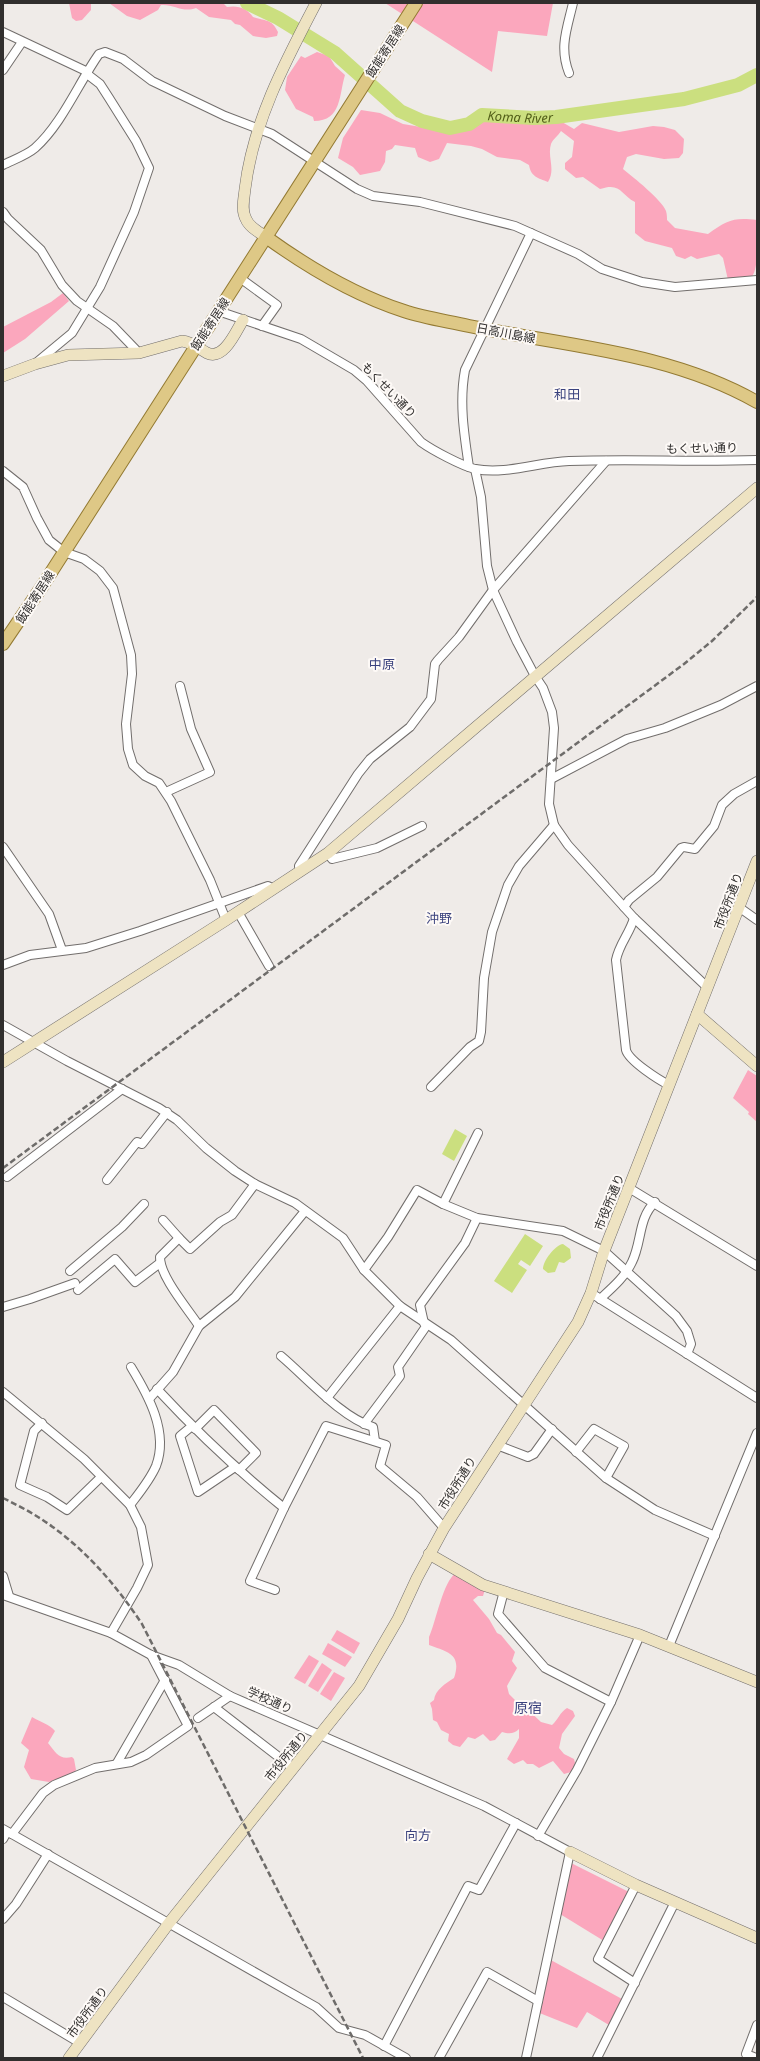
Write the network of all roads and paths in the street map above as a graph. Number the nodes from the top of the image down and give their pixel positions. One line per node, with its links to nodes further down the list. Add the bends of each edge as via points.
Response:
1 (316, 3): 9 (street, via 291,51)
2 (573, 3): 8 (street, via 563,47)
3 (413, 8): 10 (main road, 飯能寄居線)
4 (3, 32): 5 (street)
5 (22, 42): 6 (street); 7 (street)
6 (3, 70)
7 (87, 73): 9 (street, via 100,54 105,52 123,59 152,81 225,116); 11 (street, via 35,148); 17 (street, via 106,93 136,141 149,168 125,233 100,287)
8 (569, 73)
9 (259, 128): 10 (street, via 280,138); 14 (street, via 249,163 244,212 248,224)
10 (315, 162): 13 (street, via 357,189 373,196 420,202); 14 (main road, 飯能寄居線)
11 (3, 165)
12 (3, 212): 17 (street, via 40,250 62,285)
13 (531, 232): 16 (street, via 578,254 602,269 642,282 675,287); 21 (street)
14 (266, 237): 15 (main road, 飯能寄居線); 21 (main road, 日高川島線, via 319,272 361,294 405,311)
15 (240, 278): 18 (main road, 飯能寄居線); 20 (street, via 277,305)
16 (757, 280)
17 (86, 309): 23 (street, via 113,326); 24 (street, via 72,333)
18 (218, 311): 19 (street, もくせい通り); 22 (main road, 飯能寄居線)
19 (243, 320): 20 (street, もくせい通り); 22 (street, via 221,352 211,354)
20 (262, 326): 29 (street, もくせい通り, via 301,339 354,370 367,381 421,442)
21 (484, 329): 26 (main road, 日高川島線, via 662,363 720,383); 29 (street, via 464,370 461,390 465,443)
22 (196, 346): 23 (street, via 182,341); 32 (main road, 飯能寄居線)
23 (139, 353): 24 (street, via 68,356)
24 (35, 364): 25 (street)
25 (4, 374)
26 (757, 402)
27 (757, 460): 28 (street, もくせい通り)
28 (606, 461): 29 (street, もくせい通り, via 567,461 527,467); 33 (street)
29 (472, 468): 33 (street, via 481,497 487,566)
30 (3, 471): 32 (street, via 23,486 49,540)
31 (757, 488): 35 (street)
32 (64, 552): 34 (main road, 飯能寄居線); 40 (street, via 84,559 100,571 113,588 131,655 132,674 126,724 128,749 133,765 145,776 159,783)
33 (493, 590): 35 (street); 46 (street, via 459,637 435,664 430,699 410,727 370,759 358,774 299,866)
34 (3, 644)
35 (535, 676): 38 (street, via 543,688 552,712 554,728); 44 (street)
36 (180, 686): 40 (street, via 190,728 210,772)
37 (757, 686): 38 (street, via 721,705 665,728 627,739)
38 (551, 778): 41 (street, via 549,804)
39 (757, 781): 49 (street, via 734,794 722,805 714,826 695,849 680,848 657,877)
40 (166, 792): 48 (street)
41 (554, 825): 49 (street); 65 (street, via 515,872 508,885 492,932 484,978 479,1041)
42 (422, 826): 44 (street, via 377,848 332,859)
43 (3, 847): 55 (street, via 48,914)
44 (328, 853): 46 (street)
45 (757, 861): 50 (street, 市役所通り)
46 (300, 872): 47 (street)
47 (274, 889): 48 (street, via 268,886); 51 (street)
48 (219, 903): 53 (street); 55 (street, via 86,948)
49 (624, 907): 52 (street)
50 (740, 908): 54 (street); 58 (street, 市役所通り)
51 (238, 912): 53 (street); 57 (street)
52 (634, 918): 58 (street); 64 (street, via 632,928 618,950 616,960 626,1050 629,1056)
53 (226, 920): 61 (street)
54 (757, 920)
55 (62, 950): 56 (street, via 30,955)
56 (3, 965)
57 (269, 966)
58 (707, 987): 59 (street, 市役所通り)
59 (697, 1014): 63 (street); 64 (street, 市役所通り)
60 (3, 1025): 61 (street)
61 (35, 1041): 62 (street); 66 (street, via 67,1061)
62 (3, 1062)
63 (757, 1066)
64 (669, 1085): 72 (street, 市役所通り)
65 (431, 1087)
66 (122, 1089): 67 (street); 69 (street)
67 (167, 1112): 70 (street, via 142,1144 137,1142); 71 (street, via 235,1172)
68 (478, 1133): 75 (street)
69 (7, 1177)
70 (108, 1180)
71 (255, 1184): 76 (street, via 295,1203); 79 (street, via 232,1215 220,1222 190,1249)
72 (629, 1188): 73 (street); 80 (street, 市役所通り)
73 (655, 1202): 82 (street); 85 (street, via 645,1214 633,1260)
74 (144, 1204): 84 (street, via 122,1227)
75 (443, 1204): 77 (street); 83 (street, via 417,1190)
76 (305, 1211): 83 (street, via 343,1238); 90 (street, via 235,1297)
77 (477, 1218): 80 (street, via 563,1231); 89 (street, via 465,1243 420,1305)
78 (163, 1220): 79 (street)
79 (179, 1238): 81 (street, via 160,1257)
80 (604, 1251): 85 (street); 86 (street, 市役所通り)
81 (160, 1263): 88 (street, via 135,1282 116,1259 76,1287); 90 (street, via 165,1275)
82 (757, 1266)
83 (364, 1270): 87 (street)
84 (70, 1271)
85 (626, 1273): 86 (street); 91 (street, via 676,1316 687,1331 691,1344)
86 (596, 1296): 91 (street); 99 (street, 市役所通り)
87 (400, 1306): 89 (street); 96 (street)
88 (3, 1307)
89 (425, 1324): 99 (street, via 451,1340); 101 (street, via 398,1367 400,1376)
90 (199, 1326): 94 (street, via 173,1372)
91 (687, 1354): 97 (street)
92 (281, 1356): 96 (street)
93 (131, 1367): 98 (street)
94 (157, 1390): 98 (street); 102 (street)
95 (3, 1392): 100 (street)
96 (327, 1398): 101 (street)
97 (757, 1398)
98 (149, 1399): 111 (street, via 160,1433 156,1465 148,1481)
99 (523, 1404): 103 (street); 106 (street, 市役所通り)
100 (42, 1422): 109 (street); 109 (street, via 34,1432 20,1484 67,1510)
101 (364, 1424): 105 (street, via 373,1427)
102 (193, 1428): 108 (street); 108 (street, via 214,1410 256,1453); 108 (street, via 180,1436 198,1492)
103 (552, 1429): 106 (street, via 534,1454 528,1457); 107 (street)
104 (757, 1432): 114 (street)
105 (375, 1441): 112 (street, via 326,1426); 113 (street, via 386,1445 380,1466 417,1497)
106 (497, 1445): 113 (street, 市役所通り)
107 (576, 1452): 110 (street); 110 (street, via 594,1429 624,1446)
108 (237, 1469): 112 (street)
109 (101, 1477): 111 (street)
110 (606, 1478): 114 (street, via 655,1510)
111 (130, 1505): 120 (street, via 141,1526 148,1565)
112 (284, 1508): 117 (street, via 250,1581)
113 (444, 1528): 115 (street, 市役所通り)
114 (714, 1536): 122 (street)
115 (429, 1554): 118 (street, via 484,1585); 130 (street, 市役所通り, via 398,1619 371,1667)
116 (3, 1576): 119 (street)
117 (275, 1590)
118 (504, 1592): 121 (street); 127 (street, via 498,1614 545,1668)
119 (6, 1595): 120 (street, 学校通り)
120 (111, 1633): 123 (street, 学校通り)
121 (640, 1635): 122 (street); 127 (street)
122 (669, 1646): 125 (street)
123 (151, 1655): 124 (street); 126 (street, 学校通り, via 179,1665)
124 (164, 1680): 131 (street); 131 (street, via 188,1726 146,1755 131,1762)
125 (757, 1682)
126 (230, 1696): 128 (street); 130 (street, 学校通り)
127 (611, 1702): 135 (street, via 577,1770)
128 (214, 1707): 129 (street); 132 (street)
129 (198, 1718)
130 (319, 1736): 132 (street, 市役所通り); 133 (street, 学校通り, via 484,1806)
131 (118, 1764): 134 (street, via 95,1768 54,1785 43,1793)
132 (293, 1768): 141 (street, 市役所通り)
133 (516, 1823): 135 (street, 学校通り); 148 (street, via 479,1890 468,1886)
134 (6, 1833): 137 (street)
135 (538, 1836): 136 (street, 学校通り)
136 (570, 1852): 138 (street); 145 (street)
137 (48, 1854): 140 (street, via 16,1904); 141 (street)
138 (636, 1885): 139 (street); 143 (street, via 598,1959)
139 (675, 1902): 142 (street); 143 (street)
140 (3, 1919)
141 (169, 1923): 147 (street, 市役所通り); 148 (street, via 316,2007 339,2028 365,2035)
142 (757, 1938)
143 (635, 1983): 154 (street)
144 (3, 1996): 147 (street)
145 (538, 2001): 150 (street); 153 (street, via 487,1972)
146 (757, 2026): 149 (street)
147 (80, 2043): 151 (street, 市役所通り)
148 (384, 2046): 152 (street)
149 (745, 2056): 155 (street)
150 (527, 2057)
151 (69, 2058)
152 (406, 2058)
153 (439, 2058)
154 (597, 2058)
155 (756, 2058)

